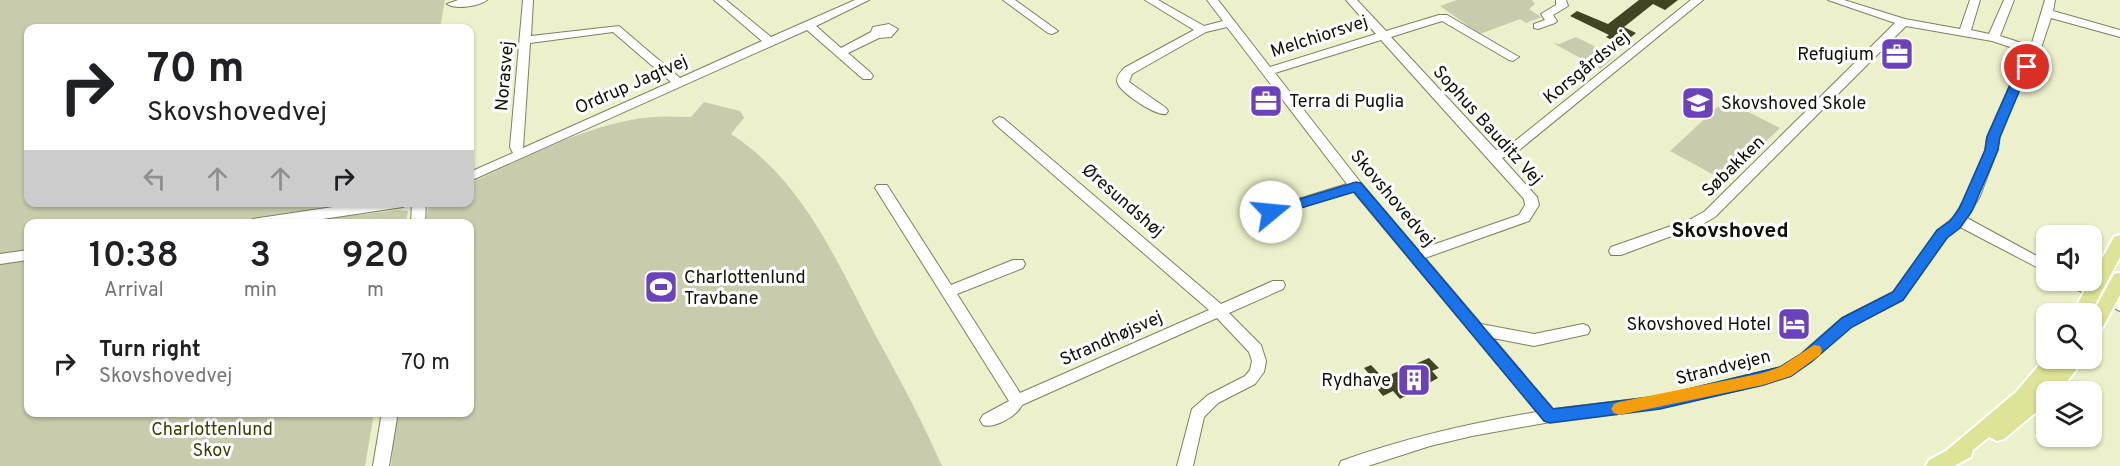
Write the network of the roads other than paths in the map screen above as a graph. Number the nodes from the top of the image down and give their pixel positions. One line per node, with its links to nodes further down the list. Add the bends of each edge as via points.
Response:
1 (482, 0): 15 (street)
2 (528, 0): 28 (street, Norasvej)
3 (719, 0): 29 (street)
4 (1008, 0): 22 (street)
5 (1150, 0): 21 (street)
6 (1212, 0): 18 (street, Skovshovedvej)
7 (1351, 0): 26 (street, Sophus Bauditz Vej)
8 (1562, 0): 20 (street, via 1562,6 1547,14 1551,21)
9 (1698, 0): 39 (street, Korsgårdsvej, via 1514,148)
10 (1833, 0): 17 (street)
11 (1975, 0): 24 (street)
12 (2009, 0): 27 (street)
13 (2050, 0): 16 (street, Strandvejen)
14 (860, 1): 19 (street, Ordrup Jagtvej)
15 (453, 4)
16 (2047, 13): 25 (street); 30 (street, Strandvejen)
17 (1903, 22): 24 (street); 48 (street, Søbakken, via 1710,214)
18 (1229, 23): 21 (street); 33 (street, Skovshovedvej)
19 (807, 24): 29 (street, Ordrup Jagtvej); 31 (street)
20 (1538, 27)
21 (1202, 30): 36 (street, via 1123,77 1130,90)
22 (1052, 32)
23 (877, 34): 31 (street)
24 (1964, 34): 27 (street)
25 (2120, 34)
26 (1383, 35): 32 (street, Melchiorsvej, via 1443,17); 33 (street, Melchiorsvej); 39 (street, Sophus Bauditz Vej)
27 (1994, 38): 30 (street)
28 (525, 40): 35 (street, via 615,28); 38 (street, Norasvej, via 516,147)
29 (769, 41): 35 (street, Ordrup Jagtvej)
30 (2034, 51): 46 (street, Strandvejen)
31 (840, 53): 34 (street)
32 (1513, 57)
33 (1267, 72): 41 (street, Skovshovedvej)
34 (867, 76)
35 (678, 82): 38 (street, Ordrup Jagtvej)
36 (1162, 111)
37 (999, 121): 59 (street, Øresundshøj)
38 (520, 154): 40 (street, Ordrup Jagtvej)
39 (1494, 156): 50 (street, Sophus Bauditz Vej, via 1530,197 1530,211 1524,218)
40 (474, 175)
41 (1356, 186): 44 (street); 50 (street, Skovshovedvej)
42 (882, 188): 57 (street)
43 (369, 207): 45 (street)
44 (1271, 212)
45 (287, 219)
46 (1959, 220): 52 (street); 67 (street, Strandvejen, via 1942,234 1898,296 1847,322 1786,372 1660,402)
47 (2120, 241): 58 (main road)
48 (1616, 251)
49 (24, 256): 51 (street)
50 (1416, 256): 60 (street, Skovshovedvej)
51 (0, 259)
52 (2036, 262)
53 (1018, 264): 57 (street)
54 (2120, 279): 58 (main road)
55 (1278, 285): 59 (street)
56 (2092, 291): 58 (street)
57 (948, 292): 65 (street)
58 (2107, 299)
59 (1220, 311): 65 (street, Strandhøjsvej); 72 (street, Øresundshøj, via 1256,349 1257,372 1250,380 1213,399 1197,414)
60 (1478, 329): 61 (street, via 1534,340); 67 (street, Skovshovedvej)
61 (1583, 330)
62 (2047, 369): 70 (main road, via 2023,397)
63 (2067, 369): 64 (main road)
64 (2056, 381)
65 (1017, 401): 69 (street, Strandhøjsvej, via 1013,408)
66 (2036, 401): 70 (main road, via 1985,442)
67 (1550, 416): 73 (street, Strandvejen, via 1430,439)
68 (389, 417): 71 (street)
69 (988, 420)
70 (1954, 455): 74 (main road)
71 (381, 466)
72 (1185, 466)
73 (1347, 466)
74 (1936, 466)

